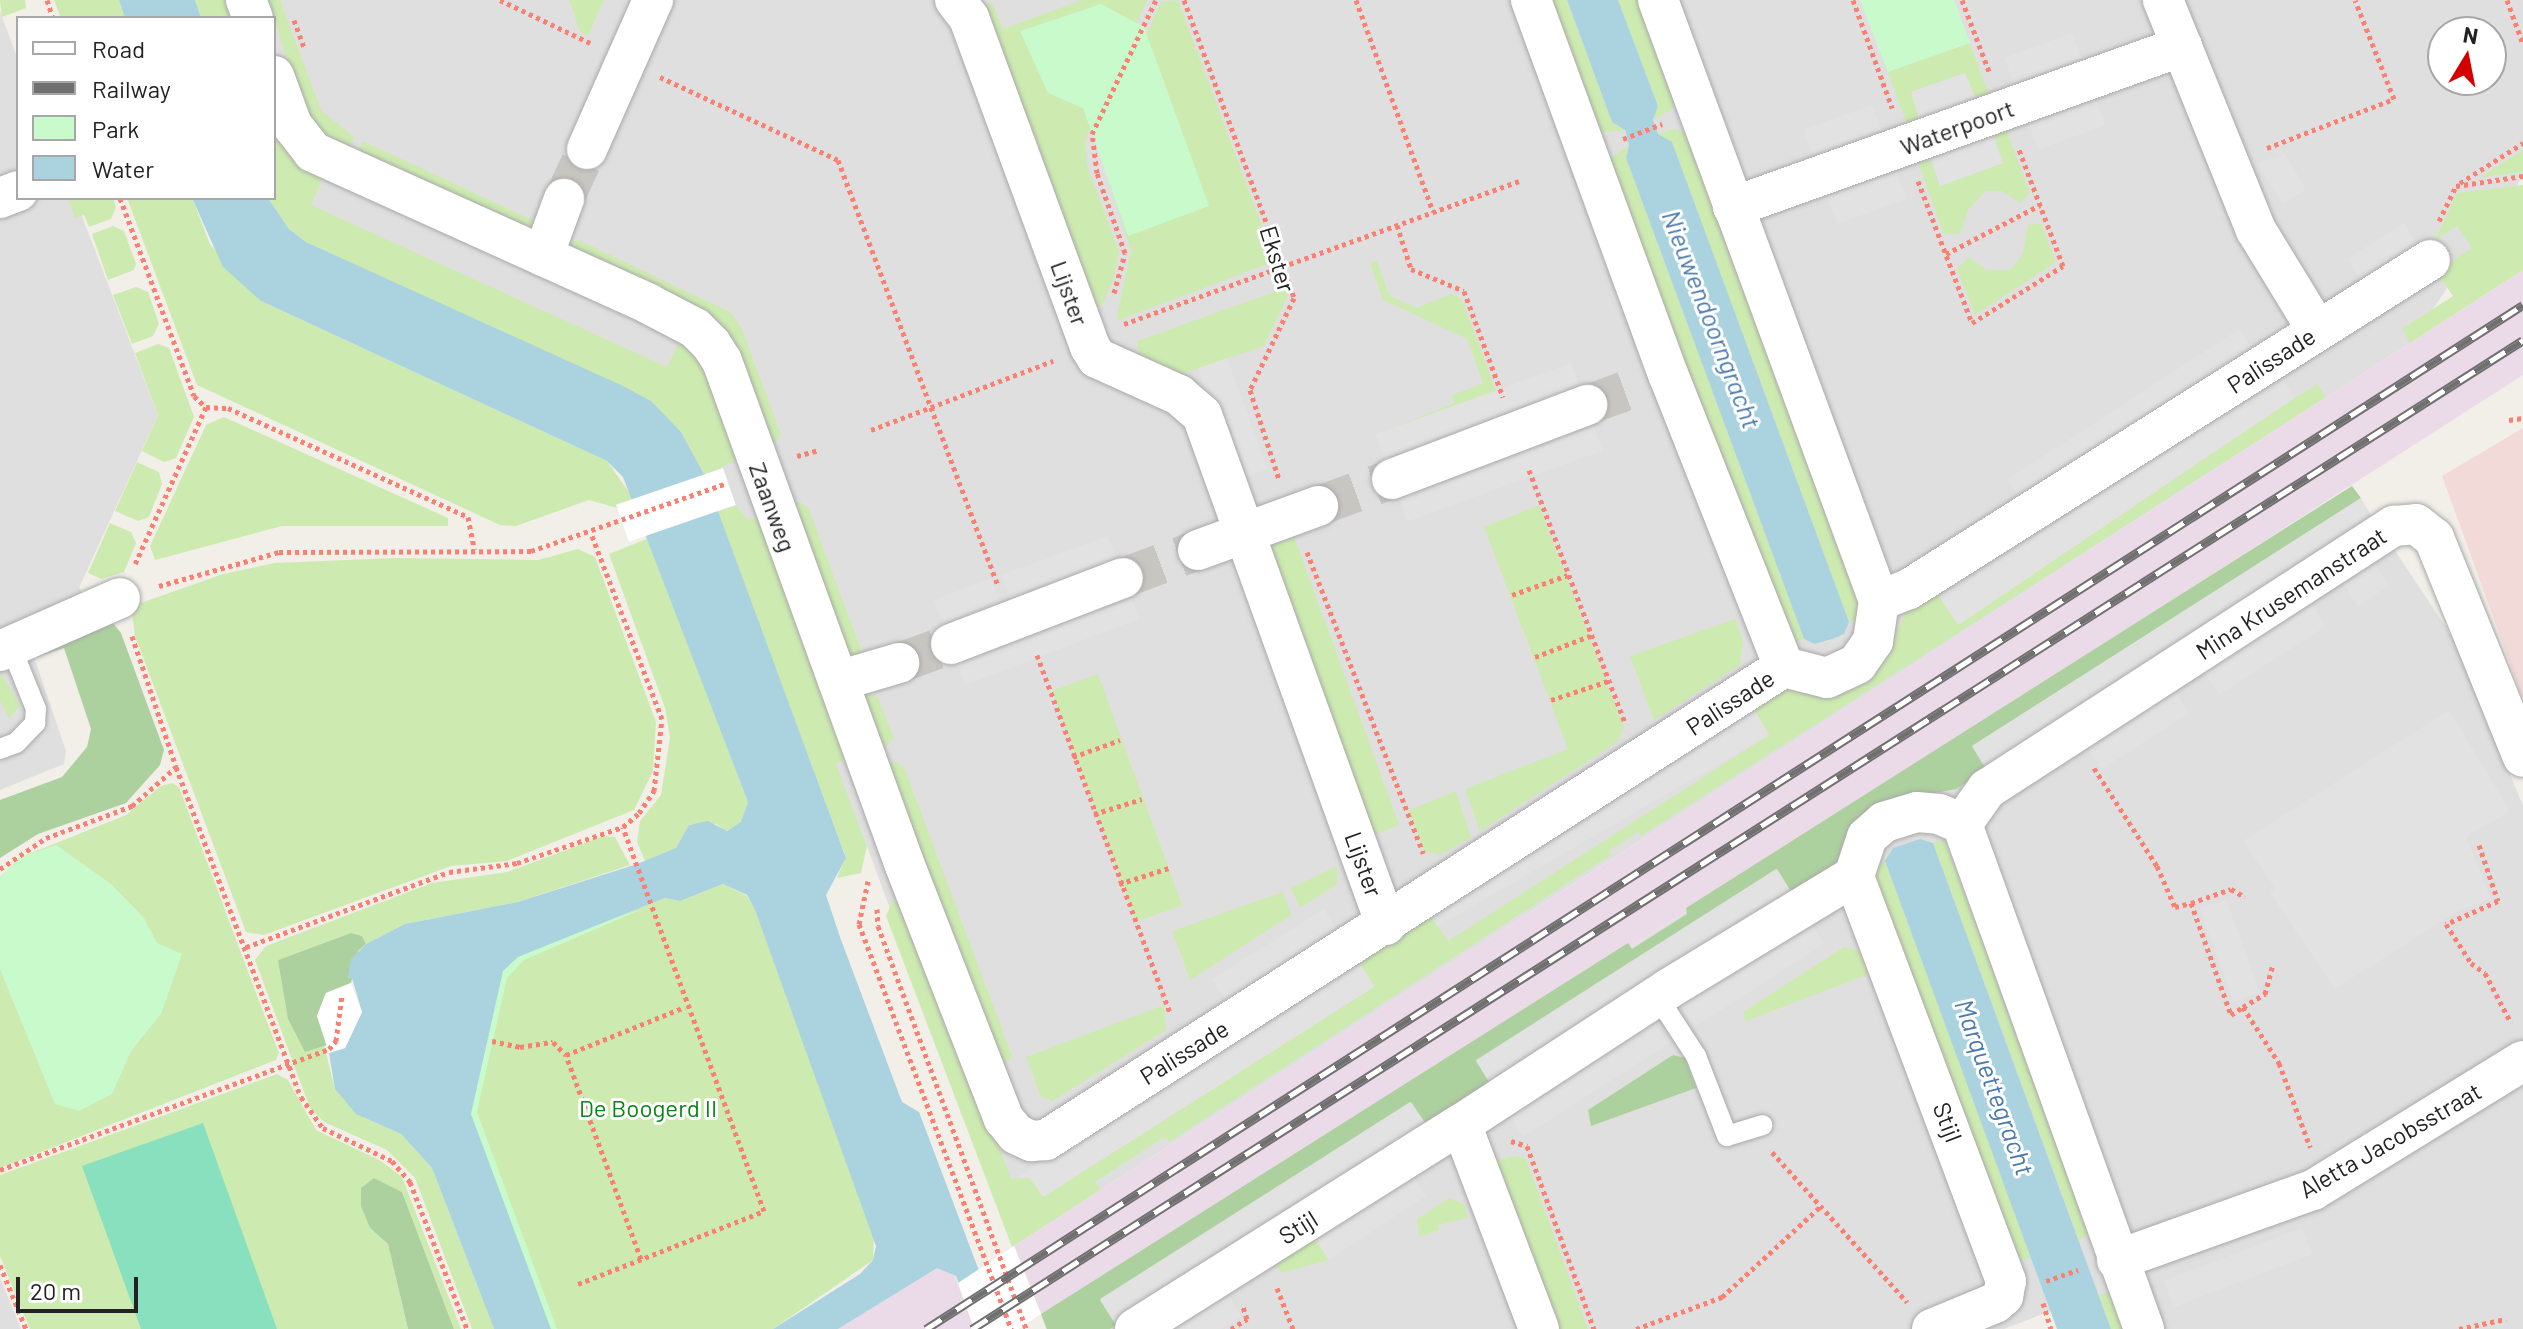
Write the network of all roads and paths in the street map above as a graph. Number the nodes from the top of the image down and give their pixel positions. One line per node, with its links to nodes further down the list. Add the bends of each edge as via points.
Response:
1 (500, 0): 16 (path)
2 (653, 0): 16 (street)
3 (955, 0): 39 (street, Lijster, via 969,18)
4 (1156, 0): 39 (path, via 1092,134 1097,173 1125,253)
5 (1184, 0): 37 (path, Ekster)
6 (1356, 0): 32 (path)
7 (1531, 0): 65 (street, via 1654,380)
8 (1658, 0): 31 (street)
9 (1853, 0): 22 (path)
10 (1962, 0): 18 (path)
11 (2163, 0): 15 (street)
12 (2355, 0): 24 (path, via 2394,99)
13 (2507, 0): 14 (path)
14 (2523, 44)
15 (2182, 46): 18 (street, Waterpoort); 24 (street)
16 (626, 61): 23 (street); 40 (path, via 838,160)
17 (276, 81): 35 (street, Zaanweg, via 292,125 313,152)
18 (2004, 109): 22 (street, Waterpoort); 30 (path)
19 (1657, 126): 20 (path)
20 (1625, 139)
21 (2523, 143): 27 (path)
22 (1905, 146): 31 (street, Waterpoort); 34 (path)
23 (587, 149)
24 (2228, 163): 38 (street, via 2256,230)
25 (2523, 176): 27 (path)
26 (1519, 181): 32 (path)
27 (2456, 186): 36 (path, via 2426,251)
28 (564, 199): 35 (street)
29 (121, 200): 42 (path, via 194,396)
30 (2040, 205): 34 (path); 34 (path, via 2063,266 1972,323)
31 (1733, 207): 58 (street)
32 (1433, 211): 33 (path)
33 (1397, 225): 37 (path); 46 (path, via 1411,269 1464,291)
34 (1946, 254)
35 (543, 256): 66 (street, Zaanweg, via 695,328 711,344 722,361)
36 (2430, 260): 38 (street, Palissade)
37 (1283, 266): 39 (path); 49 (path, Ekster, via 1294,298 1250,390)
38 (2317, 330): 58 (street, Palissade, via 1909,589)
39 (1096, 340): 40 (path); 51 (street, Lijster, via 1097,358 1192,403 1202,415)
40 (934, 405): 45 (path); 59 (path)
41 (1587, 405): 46 (street)
42 (206, 407): 52 (path, via 228,408 468,517); 57 (path)
43 (2523, 418): 44 (path)
44 (2509, 420)
45 (871, 430)
46 (1515, 432): 47 (street); 54 (path)
47 (1392, 479)
48 (727, 483): 50 (path)
49 (1305, 511): 51 (street); 86 (path, Ekster)
50 (591, 533): 52 (path, via 531,551); 79 (path, via 662,719 654,791)
51 (1244, 533): 53 (street); 90 (street, Lijster)
52 (474, 549): 57 (path, via 279,552)
53 (1198, 550)
54 (1568, 575): 56 (path); 60 (path)
55 (1123, 578): 59 (street)
56 (1512, 595)
57 (120, 598): 62 (street); 75 (path)
58 (1879, 601): 65 (street, Palissade, via 1873,641 1857,664 1827,678)
59 (1018, 621): 61 (street); 72 (path)
60 (1590, 636): 63 (path); 67 (path)
61 (951, 644)
62 (5, 649): 71 (lane, via 36,709 35,723 16,743)
63 (1535, 657)
64 (899, 663): 66 (street)
65 (1784, 667): 74 (street, Palissade)
66 (838, 681): 104 (street, Zaanweg, via 1004,1119 1016,1134)
67 (1608, 681): 68 (path); 74 (path)
68 (1551, 700)
69 (2072, 734): 73 (street, Mina Krusemanstraat, via 2394,526 2416,524 2440,548); 78 (street, Mina Krusemanstraat, via 1987,789); 89 (path, via 2157,866 2175,907)
70 (1120, 740): 72 (path)
71 (0, 749)
72 (1073, 757): 77 (path)
73 (2523, 757)
74 (1640, 761): 86 (street, Palissade)
75 (176, 767): 82 (path, via 132,806 46,838); 91 (path)
76 (1142, 799): 77 (path)
77 (1094, 814): 85 (path)
78 (1962, 824): 84 (street, via 1939,814 1898,815 1867,837); 109 (street)
79 (623, 827): 91 (path, via 517,863 449,872); 95 (path)
80 (2479, 845): 98 (path, via 2498,901 2446,924 2471,963 2485,973)
81 (1169, 868): 85 (path)
82 (0, 869)
83 (870, 876): 118 (path, via 861,896 859,924)
84 (1854, 876): 94 (street, Stijl); 115 (street, Stijl, via 2006,1281 2003,1296 1995,1303)
85 (1119, 884): 99 (path)
86 (1438, 891): 90 (street, Palissade)
87 (884, 895): 119 (path, via 878,926)
88 (2245, 897): 89 (path, via 2231,889)
89 (2191, 903): 96 (path, via 2231,1015)
90 (1386, 925): 99 (street, Palissade)
91 (246, 947): 101 (path)
92 (2272, 967): 96 (path, via 2265,994)
93 (342, 995): 101 (path, via 332,1047)
94 (1657, 996): 102 (street, Stijl); 103 (lane, via 1696,1056 1727,1136)
95 (685, 1007): 100 (path); 108 (path, via 764,1211)
96 (2243, 1007): 106 (path, via 2279,1063)
97 (492, 1041): 100 (path, via 520,1047 553,1042)
98 (2520, 1047): 106 (street, Aletta Jacobsstraat)
99 (1185, 1051): 104 (street, Palissade)
100 (566, 1055): 108 (path)
101 (290, 1064): 105 (path); 117 (path, via 316,1122 392,1161 410,1182)
102 (1461, 1124): 120 (street, Stijl); 121 (street); 122 (path, via 1527,1146)
103 (1762, 1125): 107 (path, via 1775,1159)
104 (1046, 1140)
105 (0, 1170)
106 (2324, 1184): 109 (street, Aletta Jacobsstraat)
107 (1820, 1207): 115 (path); 123 (path, via 1722,1297)
108 (641, 1259): 111 (path)
109 (2104, 1263): 112 (path); 125 (street)
110 (0, 1265): 116 (path)
111 (578, 1284)
112 (2036, 1284)
113 (2046, 1312): 124 (path)
114 (2506, 1319): 126 (path)
115 (1924, 1322)
116 (26, 1329)
117 (467, 1329)
118 (1011, 1329)
119 (1026, 1329)
120 (1135, 1329)
121 (1539, 1329)
122 (1594, 1329)
123 (1636, 1329)
124 (2051, 1329)
125 (2144, 1329)
126 (2459, 1329)

